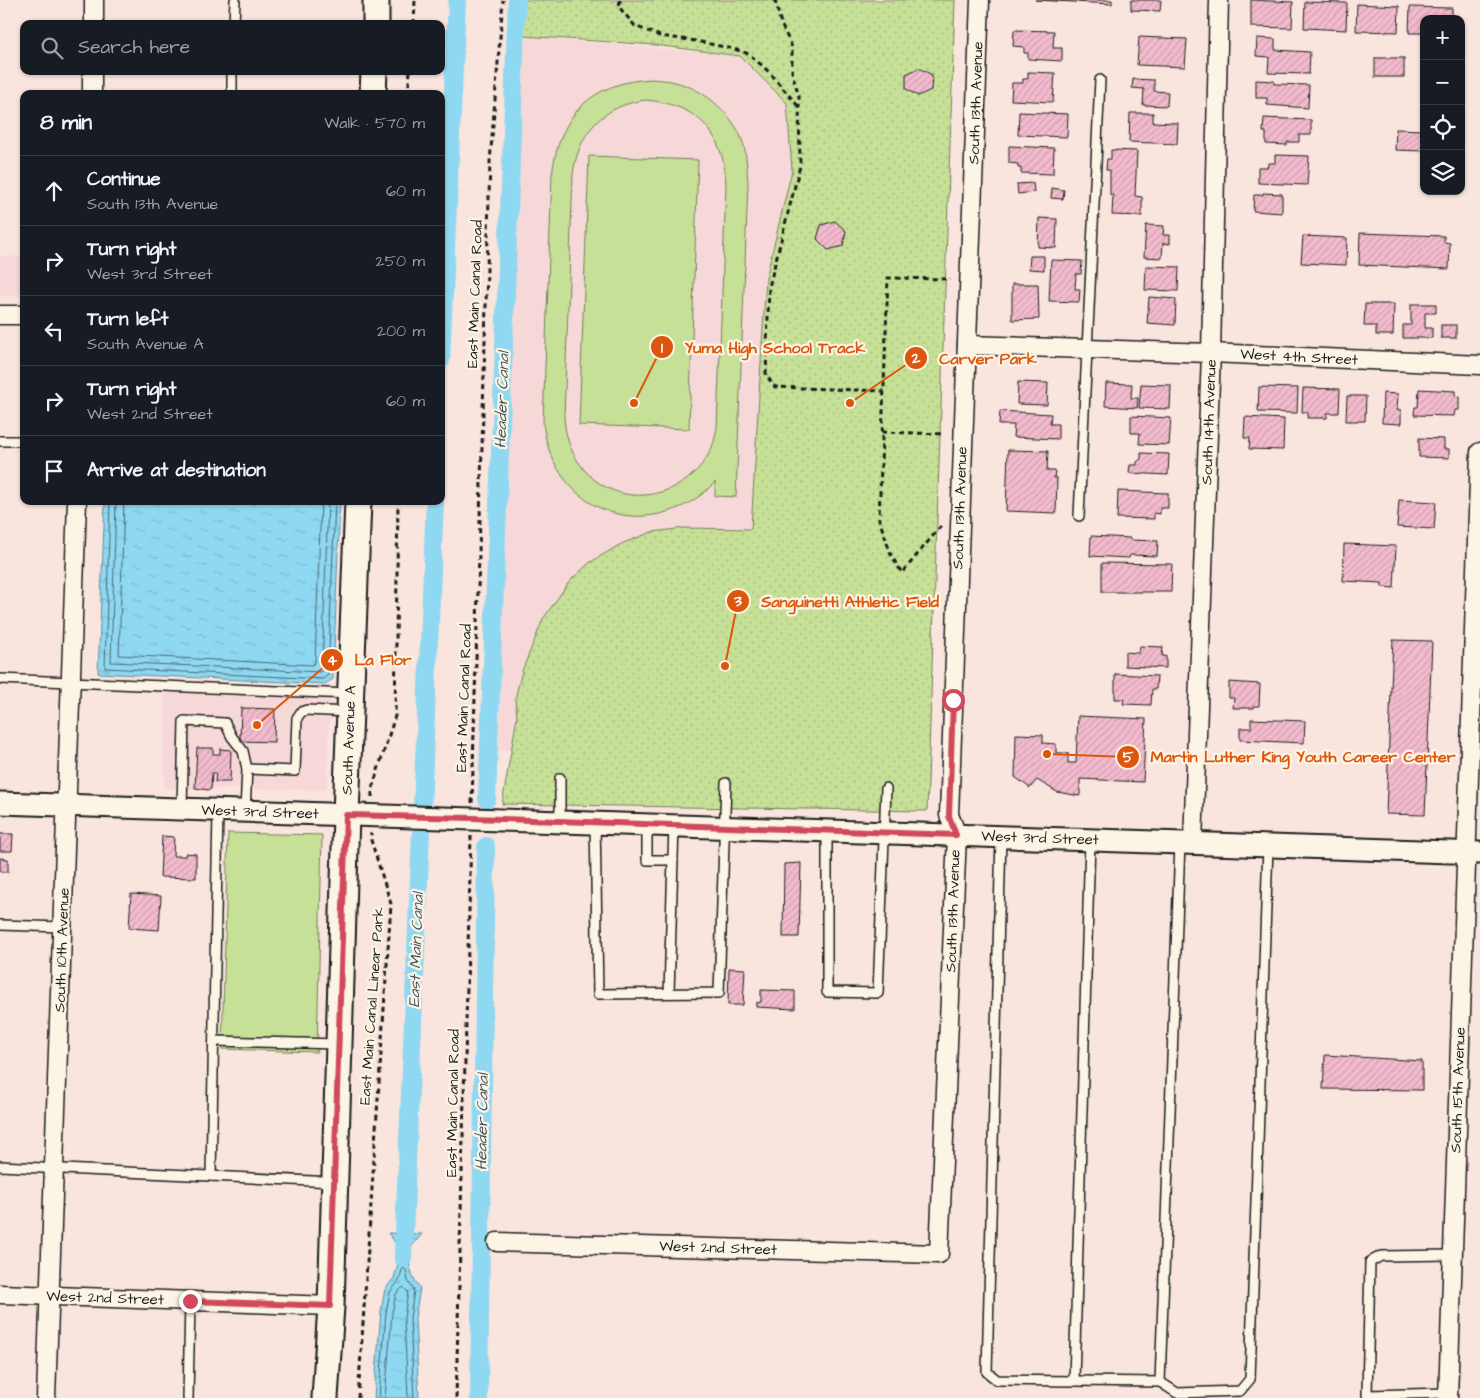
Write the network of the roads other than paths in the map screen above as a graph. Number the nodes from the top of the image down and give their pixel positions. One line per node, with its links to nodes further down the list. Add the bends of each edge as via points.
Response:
1 (94, 0): 6 (street)
2 (235, 0): 7 (lane)
3 (376, 0): 8 (main road)
4 (980, 0): 18 (street, South 13th Avenue)
5 (1219, 0): 20 (street, South 14th Avenue)
6 (94, 20)
7 (234, 20)
8 (376, 20)
9 (92, 75): 13 (street)
10 (232, 75): 14 (lane)
11 (374, 75): 15 (main road)
12 (1100, 80): 19 (lane)
13 (92, 90)
14 (232, 90)
15 (373, 90)
16 (0, 314): 17 (street)
17 (20, 316)
18 (967, 345): 19 (street, West 4th Street); 48 (street, South 13th Avenue, via 949,816)
19 (1087, 349): 20 (street, West 4th Street); 27 (lane)
20 (1211, 353): 21 (street, West 4th Street); 51 (street, South 14th Avenue)
21 (1480, 365)
22 (0, 441): 23 (lane)
23 (20, 441)
24 (1480, 452): 53 (street, South 15th Avenue)
25 (77, 505): 29 (street, South 10th Avenue)
26 (358, 505): 30 (main road, South Avenue A)
27 (1079, 516)
28 (0, 679): 29 (lane)
29 (70, 682): 30 (lane); 36 (street, South 10th Avenue)
30 (351, 703): 31 (lane, via 301,712 297,718 295,771); 40 (main road, South Avenue A)
31 (247, 769): 37 (lane, via 243,751 225,723 184,721); 39 (lane)
32 (560, 778): 41 (lane)
33 (726, 783): 45 (lane)
34 (886, 788): 47 (lane)
35 (0, 803): 36 (street, West 3rd Street)
36 (67, 805): 37 (street, West 3rd Street); 56 (street, South 10th Avenue)
37 (182, 809): 38 (street, West 3rd Street)
38 (218, 810): 39 (street, West 3rd Street); 58 (lane)
39 (245, 811): 40 (street, West 3rd Street)
40 (346, 815): 41 (street, West 3rd Street); 59 (main road, South Avenue A)
41 (560, 821): 42 (street, West 3rd Street)
42 (596, 822): 43 (street, West 3rd Street); 57 (lane, via 598,994)
43 (647, 824): 44 (street, West 3rd Street); 54 (lane, via 647,860)
44 (674, 825): 45 (street, West 3rd Street); 54 (lane)
45 (725, 827): 46 (street, West 3rd Street); 57 (lane, via 719,993)
46 (827, 831): 47 (street, West 3rd Street); 47 (lane, via 827,992 878,994)
47 (883, 833): 48 (street, West 3rd Street)
48 (956, 835): 49 (street, West 3rd Street); 65 (street, South 13th Avenue)
49 (1001, 837): 50 (street, West 3rd Street); 71 (lane, via 987,1372 997,1380)
50 (1090, 840): 51 (street, West 3rd Street); 71 (lane)
51 (1187, 843): 52 (street, West 3rd Street); 72 (lane)
52 (1268, 846): 53 (street, West 3rd Street); 72 (lane, via 1250,1379 1240,1391 1177,1393)
53 (1473, 853): 66 (street, South 15th Avenue)
54 (673, 860): 57 (lane)
55 (0, 925): 56 (lane)
56 (62, 927): 61 (street, South 10th Avenue)
57 (669, 993)
58 (214, 1041): 59 (lane); 62 (lane)
59 (339, 1044): 63 (main road, South Avenue A)
60 (0, 1166): 61 (lane)
61 (54, 1168): 62 (lane); 68 (street, South 10th Avenue)
62 (211, 1176): 63 (lane)
63 (335, 1182): 70 (main road, South Avenue A)
64 (497, 1242): 65 (street, West 2nd Street)
65 (939, 1254)
66 (1453, 1254): 73 (street, South 15th Avenue); 73 (lane, via 1381,1256 1370,1262 1367,1395)
67 (0, 1294): 68 (street, West 2nd Street)
68 (49, 1296): 69 (street, West 2nd Street); 74 (street, South 10th Avenue)
69 (190, 1301): 70 (street, West 2nd Street); 75 (lane)
70 (330, 1306): 76 (main road, South Avenue A)
71 (1074, 1381): 72 (lane)
72 (1160, 1382)
73 (1448, 1395)
74 (46, 1398)
75 (188, 1398)
76 (325, 1398)

